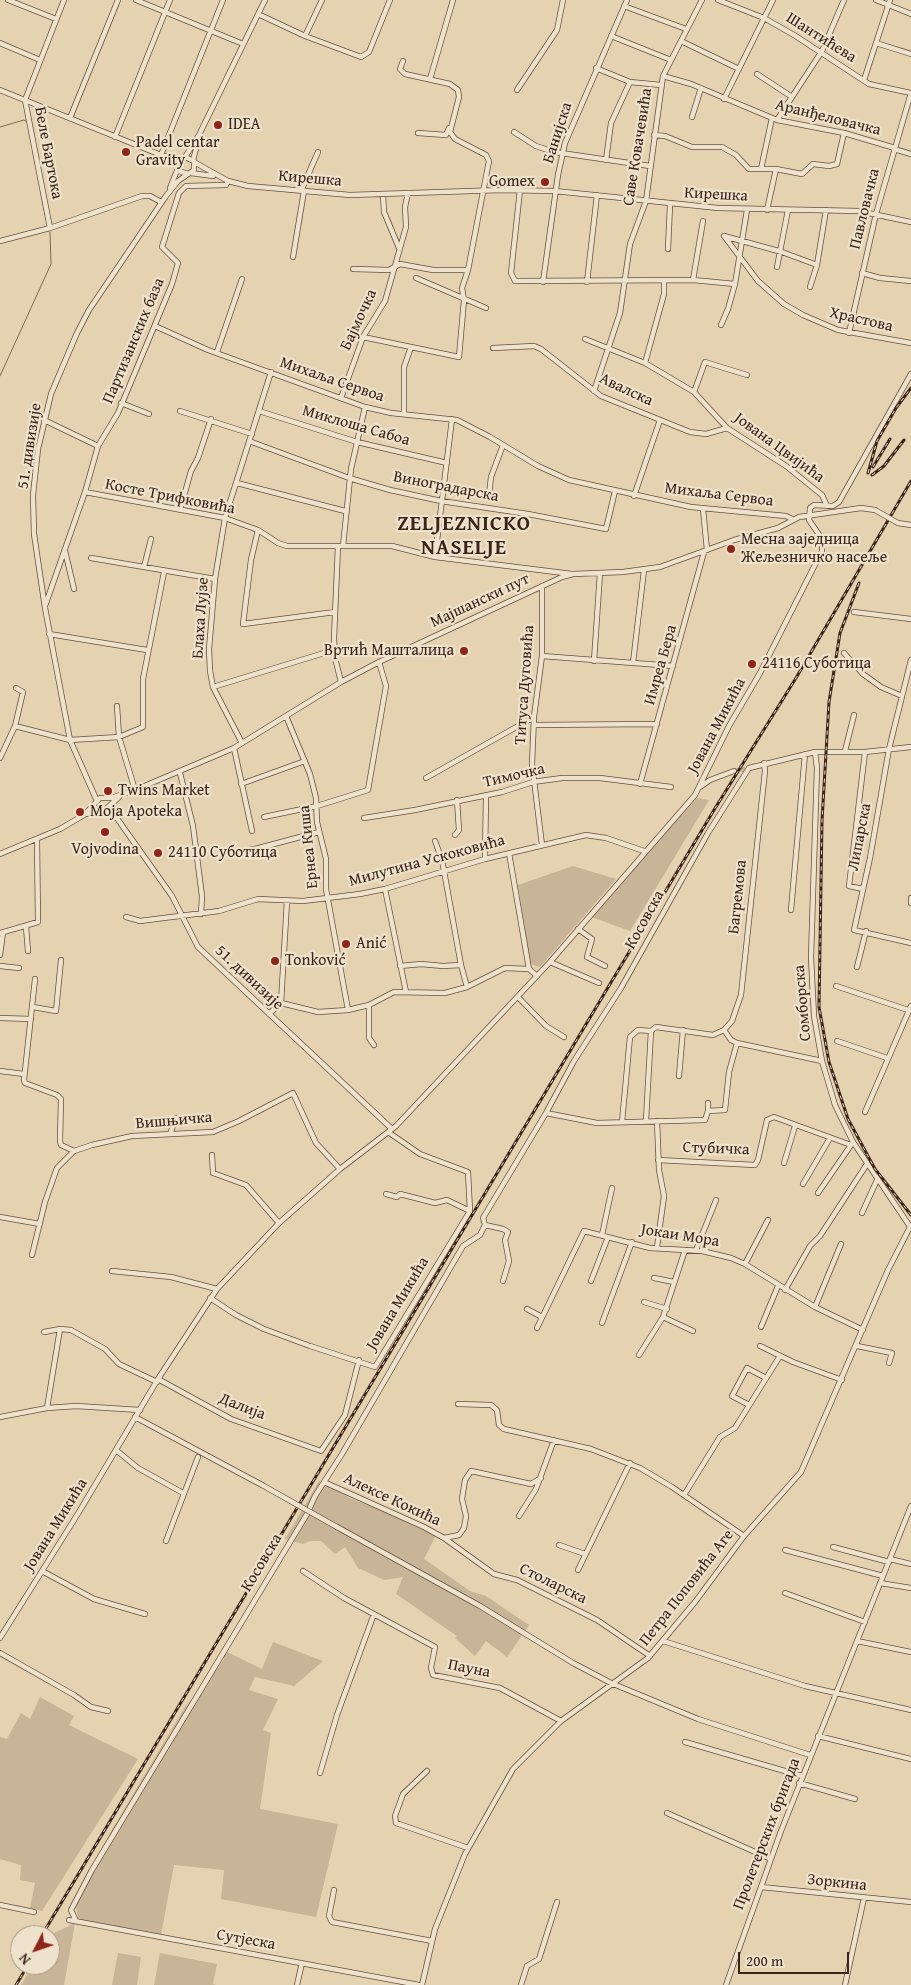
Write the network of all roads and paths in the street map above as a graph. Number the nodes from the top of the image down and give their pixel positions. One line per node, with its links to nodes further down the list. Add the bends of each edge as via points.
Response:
1 (8, 0): 25 (street)
2 (64, 0): 25 (street, Беле Бартока)
3 (118, 0): 55 (street)
4 (136, 0): 21 (street)
5 (170, 0): 21 (street)
6 (223, 0): 27 (street)
7 (265, 0): 22 (street)
8 (322, 0): 28 (street)
9 (390, 0): 28 (street, via 366,56 352,56)
10 (453, 0): 43 (street)
11 (563, 0): 49 (street, via 558,30)
12 (627, 0): 19 (street, Банијска)
13 (702, 0): 26 (street, Саве Ковачевића)
14 (718, 0): 24 (street, Шантићева)
15 (773, 0): 24 (street)
16 (844, 0): 34 (street)
17 (876, 0): 20 (street)
18 (890, 0): 20 (street)
19 (624, 6): 26 (street); 29 (street, Банијска)
20 (888, 6): 23 (street); 32 (street)
21 (166, 11): 27 (street); 63 (street)
22 (258, 14): 28 (street); 33 (street)
23 (911, 14)
24 (764, 18): 34 (street, Шантићева); 40 (street)
25 (56, 20): 36 (street, Беле Бартока)
26 (686, 29): 30 (street, Саве Ковачевића)
27 (211, 30): 33 (street); 68 (street)
28 (305, 36)
29 (610, 36): 37 (street); 39 (street, Банијска)
30 (680, 41): 37 (street, Саве Ковачевића); 40 (street)
31 (0, 43): 36 (street)
32 (876, 43): 35 (street); 44 (street)
33 (243, 44): 61 (street)
34 (822, 51): 44 (street, Шантићева); 51 (street)
35 (911, 54)
36 (40, 60): 53 (street, Беле Бартока)
37 (671, 60): 42 (street, Саве Ковачевића)
38 (402, 61): 43 (street, via 401,72)
39 (596, 68): 45 (street); 66 (street, Банијска)
40 (739, 69): 52 (street)
41 (757, 74): 51 (street)
42 (663, 76): 46 (street, Саве Ковачевића); 47 (street, Аранђеловачка)
43 (430, 79): 62 (street, via 455,86 458,90)
44 (864, 80): 50 (street, Шантићева, via 869,84)
45 (630, 82): 46 (street); 70 (street, via 611,123)
46 (661, 85): 60 (street, Саве Ковачевића)
47 (701, 88): 52 (street, Аранђеловачка); 54 (street)
48 (0, 90): 53 (street)
49 (517, 90)
50 (911, 93): 64 (street, Павловачка)
51 (792, 97): 56 (street)
52 (724, 99): 56 (street, Аранђеловачка)
53 (25, 100): 55 (street); 97 (street, Беле Бартока)
54 (692, 117)
55 (70, 118): 63 (street)
56 (774, 119): 59 (street, Аранђеловачка); 74 (street)
57 (514, 132): 66 (street, via 544,150)
58 (418, 133): 62 (street)
59 (844, 133): 64 (street, Аранђеловачка); 75 (street, via 834,166 813,164 802,174)
60 (654, 135): 72 (street, Саве Ковачевића); 74 (street, via 692,147 722,147 736,155 749,169)
61 (199, 136): 69 (street); 71 (street)
62 (449, 136): 79 (street, via 488,158)
63 (115, 137): 68 (street)
64 (894, 148): 67 (street, Аранђеловачка); 94 (street, Павловачка)
65 (318, 152): 81 (street)
66 (563, 153): 70 (street); 82 (street, Банијска)
67 (911, 154)
68 (161, 155): 69 (street); 73 (street)
69 (183, 158): 71 (street); 73 (street)
70 (606, 160): 72 (street)
71 (194, 161): 76 (street, via 194,168); 77 (street, Кирешка)
72 (650, 166): 87 (street, Саве Ковачевића)
73 (178, 167): 76 (street, via 182,173); 86 (street, 51. дивизије)
74 (761, 169): 75 (street)
75 (776, 169): 91 (street)
76 (189, 174): 77 (street, Кирешка); 86 (street, 51. дивизије, via 178,181)
77 (219, 177): 78 (street, Кирешка)
78 (228, 181): 81 (street, Кирешка); 124 (street, Партизанских база, via 226,185 186,186 179,194 162,247 176,259 178,267)
79 (484, 190): 80 (street, Кирешка); 83 (street, Кирешка); 109 (street)
80 (520, 190): 82 (street, Кирешка); 116 (street, via 512,278 519,282)
81 (303, 191): 84 (street, Кирешка); 103 (street)
82 (555, 191): 85 (street, Кирешка); 116 (street, Банијска)
83 (408, 193): 84 (street, Кирешка); 100 (street, Бајмочка, via 406,227)
84 (383, 195): 100 (street, via 384,212)
85 (597, 195): 87 (street, Кирешка); 117 (street)
86 (166, 196): 88 (street, 51. дивизије)
87 (646, 201): 89 (street, Кирешка); 118 (street, Саве Ковачевића, via 630,244)
88 (161, 202): 97 (street, via 142,196); 148 (street, 51. дивизије, via 89,310 60,371)
89 (670, 205): 90 (street, Кирешка); 101 (street)
90 (747, 210): 91 (street, Кирешка); 98 (street)
91 (767, 210): 92 (street, Кирешка)
92 (788, 210): 93 (street, Кирешка); 102 (street)
93 (826, 210): 94 (street, Кирешка); 105 (street)
94 (876, 214): 96 (street, Кирешка); 110 (street, Павловачка)
95 (703, 221): 113 (street)
96 (911, 222)
97 (50, 228): 99 (street)
98 (744, 240): 102 (street); 104 (street); 104 (street, Храстова, via 724,236)
99 (0, 241)
100 (399, 249): 108 (street, Бајмочка)
101 (668, 249)
102 (782, 252): 105 (street); 106 (street)
103 (293, 258)
104 (740, 259): 119 (street); 125 (street, Храстова, via 758,281 784,304)
105 (817, 265): 120 (street)
106 (777, 267)
107 (353, 269): 108 (street)
108 (393, 269): 109 (street, via 400,264 434,270); 126 (street, Бајмочка, via 384,301)
109 (468, 270): 121 (street, via 462,288)
110 (862, 273): 115 (street); 125 (street, Павловачка)
111 (416, 278): 121 (street)
112 (242, 279): 132 (street)
113 (693, 280): 114 (street); 119 (street)
114 (664, 281): 118 (street); 133 (street, via 664,294)
115 (911, 281)
116 (543, 282): 117 (street)
117 (586, 282): 118 (street)
118 (626, 282): 131 (street, Саве Ковачевића)
119 (735, 284): 123 (street)
120 (810, 288)
121 (464, 300): 122 (street); 129 (street, via 459,357)
122 (486, 308)
123 (721, 325)
124 (155, 326): 132 (street, Михаља Сервоа); 140 (street, Партизанских база)
125 (849, 333): 128 (street, Храстова)
126 (363, 337): 129 (street); 139 (street, Бајмочка)
127 (585, 339): 131 (street, Јована Цвијића)
128 (911, 343)
129 (411, 347): 145 (street, via 404,367)
130 (493, 348): 137 (street, Авалска, via 534,346)
131 (609, 349): 133 (street, Јована Цвијића); 137 (street, Саве Ковачевића)
132 (217, 352): 134 (street, Михаља Сервоа)
133 (645, 363): 138 (street, Јована Цвијића)
134 (271, 372): 139 (street, Михаља Сервоа); 143 (street, Блаха Лујзе)
135 (911, 374): 164 (street, via 844,496 836,504)
136 (747, 375): 138 (street, via 706,362)
137 (594, 391): 149 (street, Авалска)
138 (694, 392): 150 (street, Јована Цвијића)
139 (341, 398): 141 (street, Михаља Сервоа)
140 (121, 403): 144 (street); 155 (street, Партизанских база)
141 (364, 407): 145 (street, Михаља Сервоа); 153 (street)
142 (180, 411): 146 (street)
143 (259, 411): 151 (street, Блаха Лујзе); 153 (street, Миклоша Сабоа)
144 (149, 414)
145 (404, 414): 147 (street, Михаља Сервоа)
146 (211, 419): 151 (street); 166 (street)
147 (452, 419): 154 (street, Михаља Сервоа); 156 (street)
148 (44, 420): 155 (street); 187 (street, 51. дивизије, via 33,495 34,534)
149 (660, 420): 150 (street, Авалска, via 698,434); 162 (street)
150 (727, 428): 164 (street, Јована Цвијића, via 786,466 822,495)
151 (252, 434): 152 (street, Блаха Лујзе)
152 (250, 441): 157 (street, Виноградарска); 158 (street, Блаха Лујзе)
153 (357, 442): 156 (street, Миклоша Сабоа); 157 (street)
154 (503, 445): 159 (street, Михаља Сервоа, via 554,474); 161 (street)
155 (98, 446): 160 (street, Партизанских база)
156 (447, 463): 163 (street)
157 (350, 478): 163 (street, Виноградарска); 167 (street)
158 (237, 483): 167 (street); 169 (street, Блаха Лујзе)
159 (615, 491): 162 (street, Михаља Сервоа); 163 (street, Виноградарска, via 606,529)
160 (85, 492): 166 (street, Косте Трифковића); 175 (street, Партизанских база)
161 (489, 495)
162 (634, 496): 165 (street, Михаља Сервоа)
163 (441, 501): 177 (street)
164 (827, 506): 168 (street, via 813,505)
165 (703, 509): 170 (street, Михаља Сервоа); 176 (street)
166 (180, 510): 169 (street, Косте Трифковића)
167 (345, 511): 174 (street)
168 (809, 516): 170 (street, Мајшански пут); 171 (street, Мајшански пут, bridge, via 861,508); 229 (street, Јована Микића, via 822,539 822,551)
169 (225, 518): 172 (street, Косте Трифковића); 184 (street, Блаха Лујзе)
170 (792, 519): 176 (street, Мајшански пут, via 778,528)
171 (911, 525)
172 (258, 530): 174 (street, Косте Трифковића, via 287,546); 188 (street, via 249,568 243,624)
173 (151, 539): 179 (street)
174 (340, 546): 177 (street, Косте Трифковића, via 392,546); 188 (street)
175 (65, 551): 186 (street); 187 (street, Партизанских база)
176 (706, 551): 180 (street, Мајшански пут); 200 (street, Имреа Бера)
177 (435, 557): 183 (street, Косте Трифковића)
178 (91, 558): 179 (street)
179 (144, 567): 181 (street)
180 (644, 570): 182 (street, Мајшански пут); 199 (street)
181 (164, 572): 184 (street); 192 (street)
182 (600, 573): 183 (street, Мајшански пут); 197 (street)
183 (573, 574): 185 (street, Мајшански пут)
184 (215, 579): 202 (street, Блаха Лујзе, via 209,660)
185 (542, 586): 195 (street, Титуса Дуговића); 198 (street, Мајшански пут)
186 (74, 588)
187 (45, 608): 191 (street, 51. дивизије)
188 (335, 612): 193 (street)
189 (854, 612): 190 (street)
190 (911, 619)
191 (49, 634): 192 (street); 215 (street, 51. дивизије)
192 (147, 650): 214 (street, via 142,691 145,725)
193 (334, 650): 201 (street); 202 (street)
194 (844, 653): 206 (street, via 863,674)
195 (542, 656): 197 (street); 210 (street, Титуса Дуговића)
196 (911, 660): 204 (street, Липарска)
197 (594, 661): 199 (street)
198 (379, 662): 201 (street, Мајшански пут); 245 (street, via 386,686 368,790)
199 (634, 663): 200 (street)
200 (673, 666): 211 (street, Имреа Бера)
201 (341, 682): 209 (street, Мајшански пут)
202 (213, 687): 216 (street, Блаха Лујзе)
203 (16, 688): 213 (street, via 24,692)
204 (904, 690): 205 (street); 206 (street, Липарска)
205 (911, 691)
206 (902, 696): 219 (street, Липарска)
207 (117, 706): 214 (street)
208 (854, 715): 220 (street)
209 (286, 716): 216 (street, Мајшански пут); 225 (street, Ернеа Киша)
210 (534, 717): 212 (street, Титуса Дуговића); 230 (street)
211 (657, 724): 212 (street); 234 (street, Имреа Бера)
212 (534, 725): 232 (street, Титуса Дуговића)
213 (14, 726): 215 (street); 224 (street)
214 (120, 737): 215 (street); 237 (street)
215 (70, 740): 235 (street, 51. дивизије)
216 (242, 743): 218 (street, Мајшански пут)
217 (911, 747): 219 (street, Косовска)
218 (234, 748): 228 (street, Мајшански пут); 233 (street)
219 (889, 749): 222 (street, Косовска); 264 (street, Липарска)
220 (845, 751): 221 (street, Косовска); 222 (street, Косовска)
221 (815, 752): 223 (street, Косовска); 310 (street, Сомборска, via 811,957 814,1016)
222 (865, 752): 264 (street, via 849,886)
223 (805, 754): 226 (street, Косовска); 267 (street)
224 (0, 758)
225 (305, 761): 233 (street); 245 (street, Ернеа Киша)
226 (764, 763): 303 (street, Багремова, via 766,771 741,994 732,1021); 317 (street, Косовска, via 749,768)
227 (734, 772): 231 (street)
228 (180, 773): 237 (street, Мајшански пут); 268 (street, via 190,810 202,896)
229 (703, 776): 231 (street); 238 (street, Јована Микића)
230 (426, 778)
231 (710, 780): 238 (street)
232 (533, 782): 234 (street, Тимочка, via 583,777); 240 (street, Тимочка); 256 (street, Титуса Дуговића)
233 (241, 784): 251 (street)
234 (640, 784): 236 (street, Тимочка)
235 (90, 785): 241 (street, 51. дивизије); 243 (street, 51. дивизије)
236 (671, 788)
237 (135, 790): 239 (street, Мајшански пут)
238 (697, 790): 257 (street, Јована Микића)
239 (122, 794): 241 (street, Мајшански пут); 244 (street, Мајшански пут)
240 (486, 795): 242 (street, Тимочка); 261 (street)
241 (105, 798): 243 (street, Мајшански пут); 244 (street, 51. дивизије)
242 (457, 800): 249 (street, Тимочка); 253 (street, via 459,830)
243 (97, 801): 246 (street, 51. дивизије); 247 (street)
244 (109, 806): 246 (street, Мајшански пут); 250 (street, 51. дивизије)
245 (317, 806): 248 (street); 252 (street, Ернеа Киша)
246 (101, 810): 247 (street); 250 (street, 51. дивизије)
247 (84, 815): 254 (street)
248 (264, 816)
249 (364, 818)
250 (118, 822): 269 (street, 51. дивизије)
251 (252, 831)
252 (320, 832): 260 (street, via 255,849); 265 (street, Ернеа Киша, via 326,858)
253 (455, 835)
254 (37, 839): 259 (street); 271 (street, via 38,922)
255 (435, 841): 262 (street)
256 (542, 845): 257 (street, Милутина Ускоковића, via 596,835); 258 (street, Милутина Ускоковића)
257 (644, 852): 272 (street, Јована Микића)
258 (509, 853): 261 (street, Милутина Ускоковића); 286 (street)
259 (0, 854)
260 (220, 854)
261 (485, 859): 262 (street, Милутина Ускоковића)
262 (444, 872): 263 (street, Милутина Ускоковића); 280 (street)
263 (385, 889): 265 (street, Милутина Ускоковића); 282 (street)
264 (863, 889): 274 (street, Липарска, via 854,930)
265 (328, 899): 266 (street, Милутина Ускоковића); 298 (street, Ернеа Киша)
266 (287, 902): 268 (street, Милутина Ускоковића, via 258,899); 294 (street)
267 (791, 910)
268 (201, 914): 269 (street, Милутина Ускоковића)
269 (183, 915): 270 (street, Милутина Ускоковића, via 140,921); 299 (street, 51. дивизије, via 198,947)
270 (126, 917)
271 (26, 927): 273 (street); 276 (street)
272 (578, 929): 279 (street, Јована Микића); 283 (street, via 592,939 587,957)
273 (1, 932): 277 (street)
274 (866, 932): 275 (street); 284 (street)
275 (911, 943)
276 (28, 951)
277 (0, 955)
278 (61, 960): 296 (street, via 56,1010)
279 (550, 962): 287 (street, Јована Микића); 289 (street)
280 (460, 965): 282 (street); 291 (street)
281 (0, 966): 285 (street)
282 (400, 966): 292 (street)
283 (605, 966)
284 (857, 967)
285 (19, 968)
286 (528, 969): 287 (street); 291 (street, via 501,969)
287 (538, 976): 293 (street, Јована Микића)
288 (35, 979): 296 (street)
289 (599, 983)
290 (836, 986): 297 (street)
291 (467, 987): 292 (street, via 436,994)
292 (406, 992): 295 (street, via 388,993)
293 (518, 997): 305 (street, via 546,1026); 323 (street, Јована Микића)
294 (281, 1003): 298 (street, via 314,1012); 299 (street)
295 (369, 1005): 298 (street); 308 (street, via 369,1038)
296 (33, 1007): 301 (street)
297 (910, 1008): 309 (street)
298 (348, 1010)
299 (269, 1014): 323 (street, 51. дивизије)
300 (0, 1018): 301 (street)
301 (31, 1019): 312 (street)
302 (683, 1030): 303 (street, via 713,1036); 304 (street, via 656,1027); 313 (street)
303 (724, 1030): 307 (street)
304 (652, 1031): 319 (street); 321 (street, via 638,1030 630,1037)
305 (564, 1037)
306 (837, 1041): 309 (street)
307 (737, 1043): 310 (street); 315 (street, via 729,1072 725,1110)
308 (374, 1045)
309 (887, 1058): 316 (street)
310 (822, 1061): 326 (street, Сомборска, via 835,1105)
311 (0, 1071): 312 (street)
312 (24, 1074): 327 (street, via 25,1083 61,1099 61,1145)
313 (679, 1076)
314 (708, 1103): 315 (street)
315 (708, 1111): 320 (street, via 705,1120)
316 (865, 1112)
317 (546, 1113): 321 (street, via 597,1123); 345 (street, Косовска, via 482,1218)
318 (176, 1118): 324 (street)
319 (646, 1120): 320 (street); 321 (street)
320 (657, 1121): 329 (street)
321 (622, 1122)
322 (795, 1126): 325 (street, Стубичка); 329 (street, Стубичка, via 774,1117 767,1120 755,1165); 330 (street)
323 (390, 1131): 332 (street, Јована Микића); 339 (street, via 420,1154 468,1172)
324 (170, 1134): 327 (street, Вишњичка, via 116,1139); 332 (street, Вишњичка, via 213,1132 293,1093 316,1143)
325 (830, 1138): 326 (street, Стубичка); 334 (street)
326 (852, 1144): 331 (street, Сомборска); 336 (street)
327 (74, 1151): 344 (street, via 57,1168)
328 (212, 1155): 343 (street, via 213,1172 246,1185)
329 (658, 1160): 351 (street, via 664,1196)
330 (784, 1163)
331 (867, 1164): 333 (street, Сомборска); 363 (street, via 825,1229 810,1246)
332 (340, 1169): 343 (street, Јована Микића)
333 (877, 1180): 340 (street); 346 (street, Сомборска)
334 (803, 1184)
335 (612, 1188): 347 (street)
336 (818, 1193)
337 (386, 1194): 339 (street, via 397,1197 400,1194 435,1203 447,1200)
338 (716, 1200): 353 (street)
339 (470, 1211): 382 (street, Јована Микића, via 375,1367)
340 (862, 1213)
341 (0, 1218): 344 (street)
342 (768, 1220): 355 (street)
343 (279, 1223): 362 (street, Јована Микића)
344 (40, 1224): 354 (street)
345 (485, 1224): 358 (street, via 508,1232 505,1240 509,1260); 398 (street, Косовска, via 480,1236 463,1246)
346 (911, 1227): 375 (street, Петра Поповића Аге, via 888,1270)
347 (602, 1236): 348 (street, Јокаи Мора); 369 (street, Јокаи Мора, via 581,1233)
348 (608, 1237): 349 (street, Јокаи Мора); 359 (street)
349 (632, 1242): 351 (street, Јокаи Мора); 371 (street)
350 (841, 1244): 366 (street)
351 (657, 1247): 352 (street, Јокаи Мора)
352 (685, 1250): 353 (street, Јокаи Мора); 360 (street)
353 (696, 1250): 355 (street, Јокаи Мора, via 720,1254)
354 (32, 1255)
355 (745, 1264): 361 (street, Јокаи Мора)
356 (112, 1271): 362 (street, via 172,1277)
357 (654, 1278): 360 (street)
358 (503, 1281)
359 (591, 1281)
360 (674, 1282): 368 (street)
361 (778, 1286): 363 (street, Јокаи Мора); 372 (street)
362 (217, 1289): 364 (street, Јована Микића)
363 (785, 1290): 366 (street, Јокаи Мора)
364 (210, 1298): 382 (street, Јована Микића, via 264,1328); 386 (street, Јована Микића)
365 (644, 1302): 368 (street)
366 (814, 1307): 375 (street, Јокаи Мора)
367 (527, 1309): 369 (street)
368 (667, 1309): 370 (street)
369 (542, 1317): 373 (street, Јокаи Мора)
370 (663, 1317): 377 (street); 380 (street)
371 (602, 1323)
372 (761, 1327)
373 (537, 1328)
374 (60, 1329): 376 (street); 386 (street, Далија, via 71,1330 105,1349 119,1364); 389 (street)
375 (863, 1330): 379 (street, Петра Поповића Аге)
376 (44, 1332)
377 (693, 1332)
378 (760, 1346): 381 (street)
379 (857, 1346): 383 (street, via 892,1353); 385 (street, Петра Поповића Аге)
380 (639, 1355)
381 (780, 1356): 384 (street); 385 (street)
382 (359, 1360): 386 (street, Далија, via 345,1415 321,1451 231,1419)
383 (889, 1363)
384 (766, 1378): 388 (street); 388 (street, via 747,1368 732,1396)
385 (842, 1380): 403 (street, Петра Поповића Аге, via 801,1472)
386 (157, 1381): 390 (street, Јована Микића)
387 (458, 1404): 393 (street, via 491,1406 497,1410 501,1428)
388 (749, 1405): 400 (street, via 735,1428 720,1437)
389 (47, 1408): 390 (street, via 76,1406); 391 (street)
390 (140, 1410): 392 (street, Јована Микића)
391 (0, 1416)
392 (135, 1417): 394 (street, Јована Микића); 428 (street, bridge, via 480,1606)
393 (554, 1440): 396 (street); 397 (street)
394 (116, 1450): 399 (street, via 138,1468); 413 (street, Јована Микића)
395 (198, 1457): 399 (street)
396 (630, 1463): 400 (street); 409 (street)
397 (541, 1478): 402 (street); 404 (street, Алексе Кокића, via 531,1484 471,1471 465,1480 462,1498 466,1516 464,1528 459,1534)
398 (324, 1482): 404 (street, Алексе Кокића); 453 (street, Косовска, via 92,1870 71,1910)
399 (183, 1493): 405 (street)
400 (684, 1495): 403 (street)
401 (911, 1506): 410 (street, Пролетерских бригада)
402 (519, 1516)
403 (744, 1536): 423 (street, Петра Поповића Аге)
404 (444, 1538): 427 (street, Столарска, via 494,1574 517,1580 597,1620)
405 (166, 1541)
406 (559, 1546): 409 (street)
407 (833, 1547): 410 (street)
408 (785, 1550): 415 (street)
409 (585, 1554): 412 (street)
410 (889, 1561): 411 (street); 415 (street, Пролетерских бригада)
411 (911, 1564)
412 (578, 1570)
413 (42, 1571): 419 (street, via 94,1599); 422 (street, Јована Микића)
414 (303, 1571): 420 (street, Пауна)
415 (883, 1576): 416 (street, Пролетерских бригада)
416 (880, 1583): 417 (street); 421 (street, Пролетерских бригада)
417 (911, 1588)
418 (785, 1593): 421 (street)
419 (145, 1614)
420 (374, 1614): 432 (street, Пауна, via 435,1647 433,1675 500,1688); 438 (street, via 336,1715)
421 (865, 1622): 424 (street, Пролетерских бригада)
422 (0, 1638)
423 (663, 1641): 427 (street, Петра Поповића Аге); 429 (street)
424 (857, 1641): 425 (street); 429 (street, Пролетерских бригада)
425 (911, 1652)
426 (0, 1653): 430 (street, via 74,1694 91,1707)
427 (650, 1656): 428 (street, Петра Поповића Аге)
428 (611, 1684): 432 (street, Петра Поповића Аге); 435 (street, via 698,1718)
429 (836, 1693): 431 (street); 433 (street, Пролетерских бригада)
430 (108, 1710)
431 (911, 1710)
432 (561, 1721): 443 (street, Петра Поповића Аге, via 513,1769)
433 (818, 1736): 435 (street, Пролетерских бригада); 436 (street)
434 (684, 1742): 439 (street)
435 (810, 1755): 439 (street, Пролетерских бригада)
436 (911, 1759)
437 (427, 1772): 443 (street, via 403,1794 395,1821 406,1828)
438 (320, 1773)
439 (802, 1776): 440 (street, Пролетерских бригада)
440 (800, 1783): 441 (street); 444 (street, Пролетерских бригада)
441 (856, 1799)
442 (666, 1813): 444 (street)
443 (468, 1848): 454 (street, Петра Поповића Аге)
444 (771, 1859): 445 (street, Пролетерских бригада)
445 (761, 1887): 447 (street, Зоркина); 459 (street, Пролетерских бригада)
446 (334, 1890): 454 (street, via 329,1916 332,1922)
447 (864, 1898): 449 (street, Зоркина); 460 (street)
448 (558, 1902): 458 (street, via 539,1959 527,1966)
449 (911, 1902)
450 (0, 1905): 451 (street)
451 (34, 1912)
452 (69, 1920): 453 (street, Сутјеска)
453 (76, 1922): 455 (street, Сутјеска)
454 (432, 1942): 457 (street, Петра Поповића Аге)
455 (302, 1963): 456 (street); 457 (street, Сутјеска)
456 (297, 1985)
457 (420, 1985)
458 (521, 1985)
459 (726, 1985)
460 (845, 1985)

